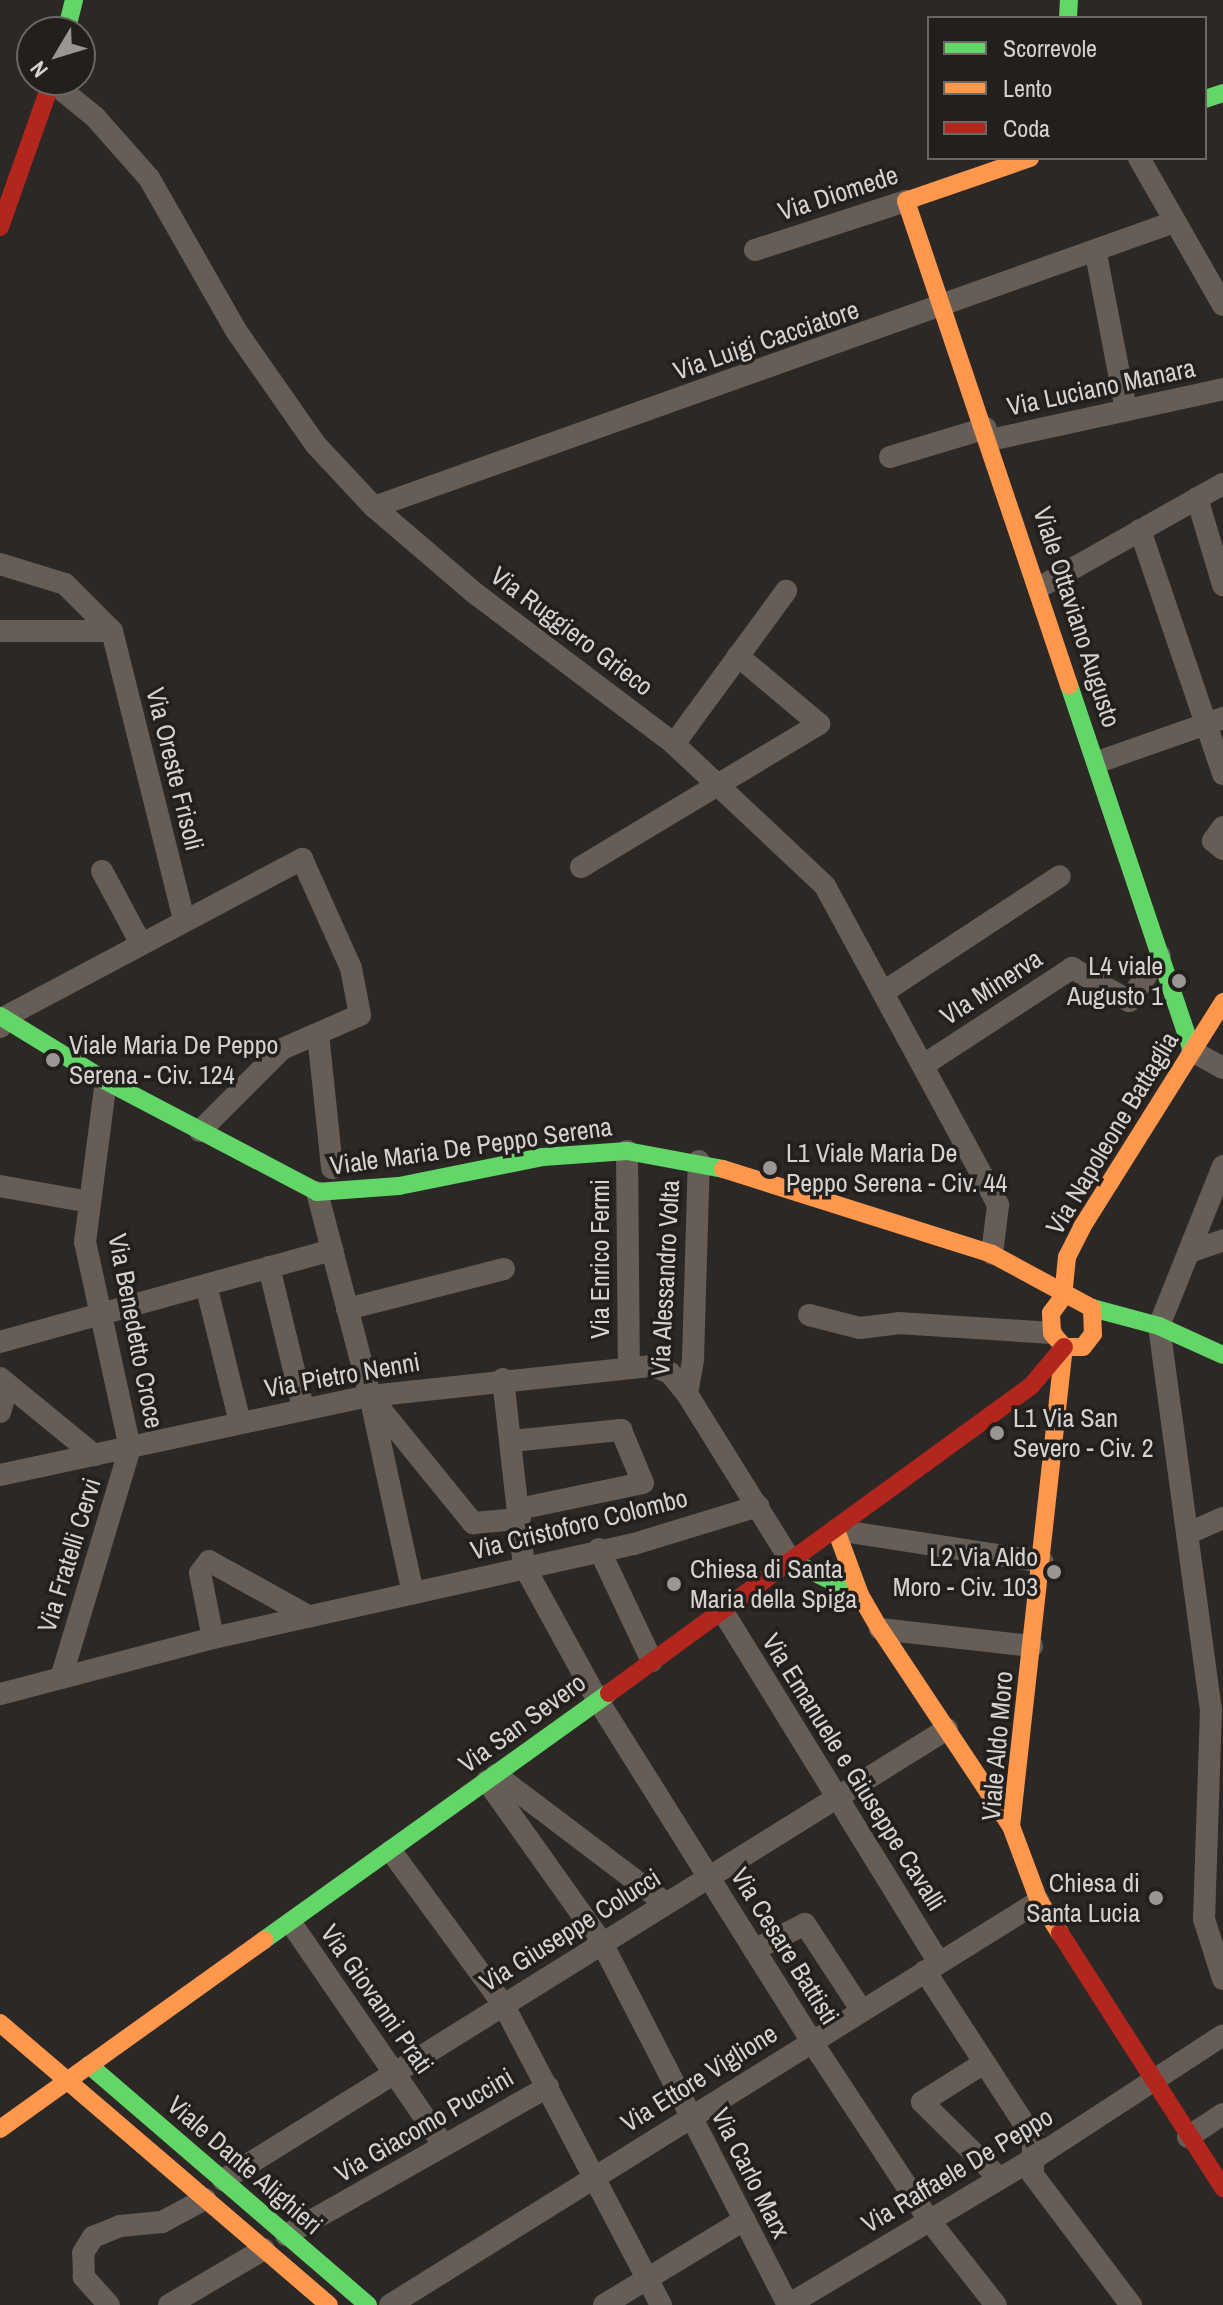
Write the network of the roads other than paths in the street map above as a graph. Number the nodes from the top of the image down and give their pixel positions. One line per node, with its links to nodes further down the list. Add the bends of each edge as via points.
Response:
1 (47, 96): 7 (street)
2 (70, 96): 18 (street, Via Ruggiero Grieco, via 149,178 237,332 315,444)
3 (1024, 160): 5 (street, Via Diomede)
4 (1140, 160): 6 (street)
5 (906, 201): 8 (street, Via Diomede); 11 (street, Viale Ottaviano Augusto)
6 (1174, 222): 9 (street, Via Luigi Cacciatore); 10 (street)
7 (0, 227)
8 (755, 250)
9 (1096, 254): 11 (street, Via Luigi Cacciatore); 13 (street)
10 (1222, 299)
11 (945, 308): 14 (street, Viale Ottaviano Augusto); 18 (street, Via Luigi Cacciatore)
12 (1223, 389): 13 (street, Via Luciano Manara)
13 (1126, 410): 14 (street, Via Luciano Manara)
14 (988, 434): 15 (street, Via Luciano Manara); 22 (street, Viale Ottaviano Augusto)
15 (890, 457)
16 (1223, 484): 17 (street)
17 (1197, 498): 19 (street); 21 (street)
18 (374, 507): 28 (street, Via Ruggiero Grieco, via 476,594)
19 (1140, 530): 22 (street); 27 (street)
20 (0, 564): 25 (street, via 65,584)
21 (1223, 585)
22 (1040, 587): 29 (street, Viale Ottaviano Augusto)
23 (786, 591): 26 (street)
24 (0, 631): 25 (street)
25 (112, 631): 37 (street, Via Oreste Frisoli)
26 (738, 656): 28 (street); 31 (street, via 819,724)
27 (1214, 721): 29 (street); 30 (street)
28 (674, 744): 31 (street, Via Ruggiero Grieco)
29 (1098, 762): 39 (street, Viale Ottaviano Augusto)
30 (1223, 774)
31 (719, 785): 34 (street); 40 (street, Via Ruggiero Grieco, via 825,886)
32 (1223, 827): 33 (street, via 1213,841)
33 (1223, 849)
34 (581, 867)
35 (102, 871): 38 (street)
36 (1060, 876): 40 (street)
37 (184, 920): 38 (street); 43 (street, via 302,859 336,932 360,1015)
38 (140, 942): 42 (street)
39 (1160, 955): 44 (street, Viale Ottaviano Augusto); 45 (street, VIa Minerva, via 1129,1001 1072,968)
40 (885, 991): 45 (street, Via Ruggiero Grieco)
41 (1223, 1002): 44 (street, Via Napoleone Battaglia)
42 (1, 1020): 47 (street, Viale Maria De Peppo Serena)
43 (318, 1034): 48 (street, via 282,1049); 52 (street)
44 (1192, 1051): 46 (street); 60 (street, Via Napoleone Battaglia)
45 (925, 1064): 59 (street, Via Ruggiero Grieco, via 998,1205)
46 (1223, 1068)
47 (106, 1081): 48 (street, Viale Maria De Peppo Serena); 55 (street, Via Benedetto Croce)
48 (200, 1131): 54 (street, Viale Maria De Peppo Serena)
49 (627, 1151): 50 (street, Viale Maria De Peppo Serena); 54 (street, Viale Maria De Peppo Serena, via 543,1157 399,1186); 76 (street, Via Enrico Fermi)
50 (699, 1161): 59 (street, Viale Maria De Peppo Serena); 79 (street, Via Alessandro Volta, via 693,1359)
51 (1223, 1166): 58 (street)
52 (332, 1168)
53 (0, 1186): 55 (street)
54 (317, 1192): 57 (street)
55 (90, 1202): 68 (street, Via Benedetto Croce, via 85,1242)
56 (1223, 1240): 58 (street)
57 (332, 1250): 61 (street); 67 (street)
58 (1189, 1252): 71 (street)
59 (992, 1254): 63 (street, Viale Maria De Peppo Serena)
60 (1067, 1257): 63 (street); 65 (street, Via Napoleone Battaglia)
61 (269, 1267): 64 (street); 81 (street)
62 (504, 1269): 67 (street)
63 (1023, 1271): 65 (street, Viale Maria De Peppo Serena); 72 (street)
64 (206, 1285): 68 (street); 83 (street)
65 (1063, 1297): 66 (street, Viale Maria De Peppo Serena); 72 (street, Via San Severo)
66 (1092, 1308): 70 (street, Viale Maria De Peppo Serena); 74 (street)
67 (347, 1309): 80 (street)
68 (101, 1314): 73 (street); 85 (street, Via Benedetto Croce)
69 (809, 1315): 72 (street, via 860,1328 898,1323)
70 (1127, 1317): 71 (street, Viale Maria De Peppo Serena); 74 (street)
71 (1159, 1326): 75 (street, Viale Maria De Peppo Serena); 92 (street)
72 (1056, 1331): 74 (street); 91 (street, Via San Severo, via 1031,1386); 95 (street, Viale Aldo Moro)
73 (0, 1342)
74 (1088, 1343)
75 (1223, 1355)
76 (629, 1367): 77 (street, Via Pietro Nenni); 79 (street, Via Pietro Nenni, via 663,1368)
77 (503, 1379): 80 (street, Via Pietro Nenni); 84 (street)
78 (4, 1381): 82 (street); 86 (street)
79 (687, 1394): 88 (street, Via Alessandro Volta)
80 (370, 1396): 81 (street, Via Pietro Nenni); 89 (street, via 473,1523); 97 (street)
81 (303, 1408): 83 (street, Via Pietro Nenni)
82 (0, 1412)
83 (240, 1422): 85 (street, Via Pietro Nenni)
84 (512, 1441): 89 (street); 89 (street, via 621,1430 643,1483)
85 (130, 1448): 86 (street, Via Pietro Nenni); 105 (street, Via Fratelli Cervi)
86 (94, 1455): 87 (street, Via Pietro Nenni)
87 (0, 1475)
88 (758, 1506): 93 (street, Via Cristoforo Colombo); 94 (street, Via Alessandro Volta)
89 (520, 1514): 96 (street)
90 (1223, 1518): 92 (street)
91 (836, 1530): 94 (street, Via San Severo); 95 (street); 98 (street)
92 (1187, 1534): 109 (street)
93 (599, 1549): 96 (street, Via Cristoforo Colombo); 104 (street)
94 (791, 1561): 98 (street); 99 (street, Via San Severo)
95 (1043, 1562): 103 (street, Viale Aldo Moro)
96 (524, 1566): 97 (street, Via Cristoforo Colombo); 107 (street, Via Cesare Battisti)
97 (413, 1593): 100 (street, Via Cristoforo Colombo)
98 (860, 1595): 101 (street)
99 (722, 1610): 104 (street, Via San Severo); 111 (street, Via Emanuele e Giuseppe Cavalli)
100 (310, 1617): 102 (street, Via Cristoforo Colombo); 102 (street, via 209,1561 200,1573)
101 (880, 1629): 103 (street); 108 (street)
102 (213, 1638): 105 (street, Via Cristoforo Colombo)
103 (1032, 1646): 112 (street, Viale Aldo Moro)
104 (652, 1661): 107 (street, Via San Severo)
105 (61, 1678): 106 (street, Via Cristoforo Colombo)
106 (0, 1694)
107 (597, 1699): 110 (street, Via San Severo); 114 (street, Via Cesare Battisti)
108 (947, 1729): 111 (street, Via Giuseppe Colucci); 112 (street)
109 (1217, 1757): 121 (street, via 1204,1919)
110 (492, 1778): 113 (street, Via San Severo); 116 (street); 118 (street, Via Carlo Marx)
111 (836, 1797): 114 (street, Via Giuseppe Colucci); 120 (street, Via Emanuele e Giuseppe Cavalli)
112 (1011, 1826): 115 (street, Viale Aldo Moro)
113 (391, 1851): 117 (street, Via San Severo); 122 (street)
114 (709, 1877): 116 (street, Via Giuseppe Colucci); 119 (street, Via Cesare Battisti)
115 (1039, 1901): 120 (street, Via Ettore Viglione); 131 (street, Viale Aldo Moro)
116 (665, 1903): 118 (street, Via Giuseppe Colucci)
117 (291, 1923): 128 (street, Via San Severo); 129 (street, Via Giovanni Prati)
118 (602, 1943): 122 (street, Via Giuseppe Colucci); 134 (street, Via Carlo Marx)
119 (754, 1950): 123 (street, via 805,1924); 126 (street, Via Cesare Battisti)
120 (932, 1967): 123 (street, Via Ettore Viglione); 127 (street, Via Emanuele e Giuseppe Cavalli)
121 (1223, 1979)
122 (503, 2004): 129 (street, Via Giuseppe Colucci); 132 (street)
123 (862, 2011): 126 (street, Via Ettore Viglione)
124 (0, 2023): 130 (street, Viale Dante Alighieri)
125 (1223, 2035): 131 (street, Via Raffaele De Peppo)
126 (812, 2042): 134 (street, Via Ettore Viglione); 145 (street, Via Cesare Battisti)
127 (984, 2063): 138 (street, Via Emanuele e Giuseppe Cavalli, via 1033,2137); 140 (street, via 922,2102)
128 (89, 2065): 130 (street, Via San Severo); 141 (street, Viale Dante Alighieri)
129 (395, 2074): 137 (street, Via Giovanni Prati); 141 (street, Via Giuseppe Colucci)
130 (67, 2080): 135 (street, Via San Severo); 143 (street, Viale Dante Alighieri)
131 (1153, 2080): 136 (street, Viale Aldo Moro); 138 (street, Via Raffaele De Peppo)
132 (548, 2087): 137 (street, Via Giacomo Puccini); 139 (street)
133 (1223, 2114): 136 (street)
134 (690, 2116): 139 (street, Via Ettore Viglione); 144 (street, Via Carlo Marx)
135 (0, 2129)
136 (1188, 2137): 142 (street, Viale Aldo Moro)
137 (444, 2146): 146 (street, Via Giacomo Puccini)
138 (1030, 2161): 140 (street, Via Raffaele De Peppo); 149 (street, Via Emanuele e Giuseppe Cavalli, via 1033,2175)
139 (596, 2175): 148 (street); 154 (street, Via Ettore Viglione)
140 (999, 2178): 145 (street, Via Raffaele De Peppo)
141 (223, 2180): 146 (street, Viale Dante Alighieri)
142 (1223, 2188)
143 (205, 2199): 147 (street, Viale Dante Alighieri); 150 (street, via 162,2222 120,2226 93,2237 83,2253 84,2277)
144 (744, 2220): 148 (street); 157 (street, Via Carlo Marx)
145 (929, 2220): 157 (street, Via Raffaele De Peppo); 158 (street, Via Cesare Battisti)
146 (286, 2235): 153 (street, Viale Dante Alighieri)
147 (264, 2249): 151 (street); 152 (street, Viale Dante Alighieri)
148 (648, 2278): 155 (street); 156 (street)
149 (1124, 2303)
150 (109, 2305)
151 (169, 2305)
152 (329, 2305)
153 (368, 2305)
154 (390, 2305)
155 (604, 2305)
156 (661, 2305)
157 (788, 2305)
158 (996, 2305)

